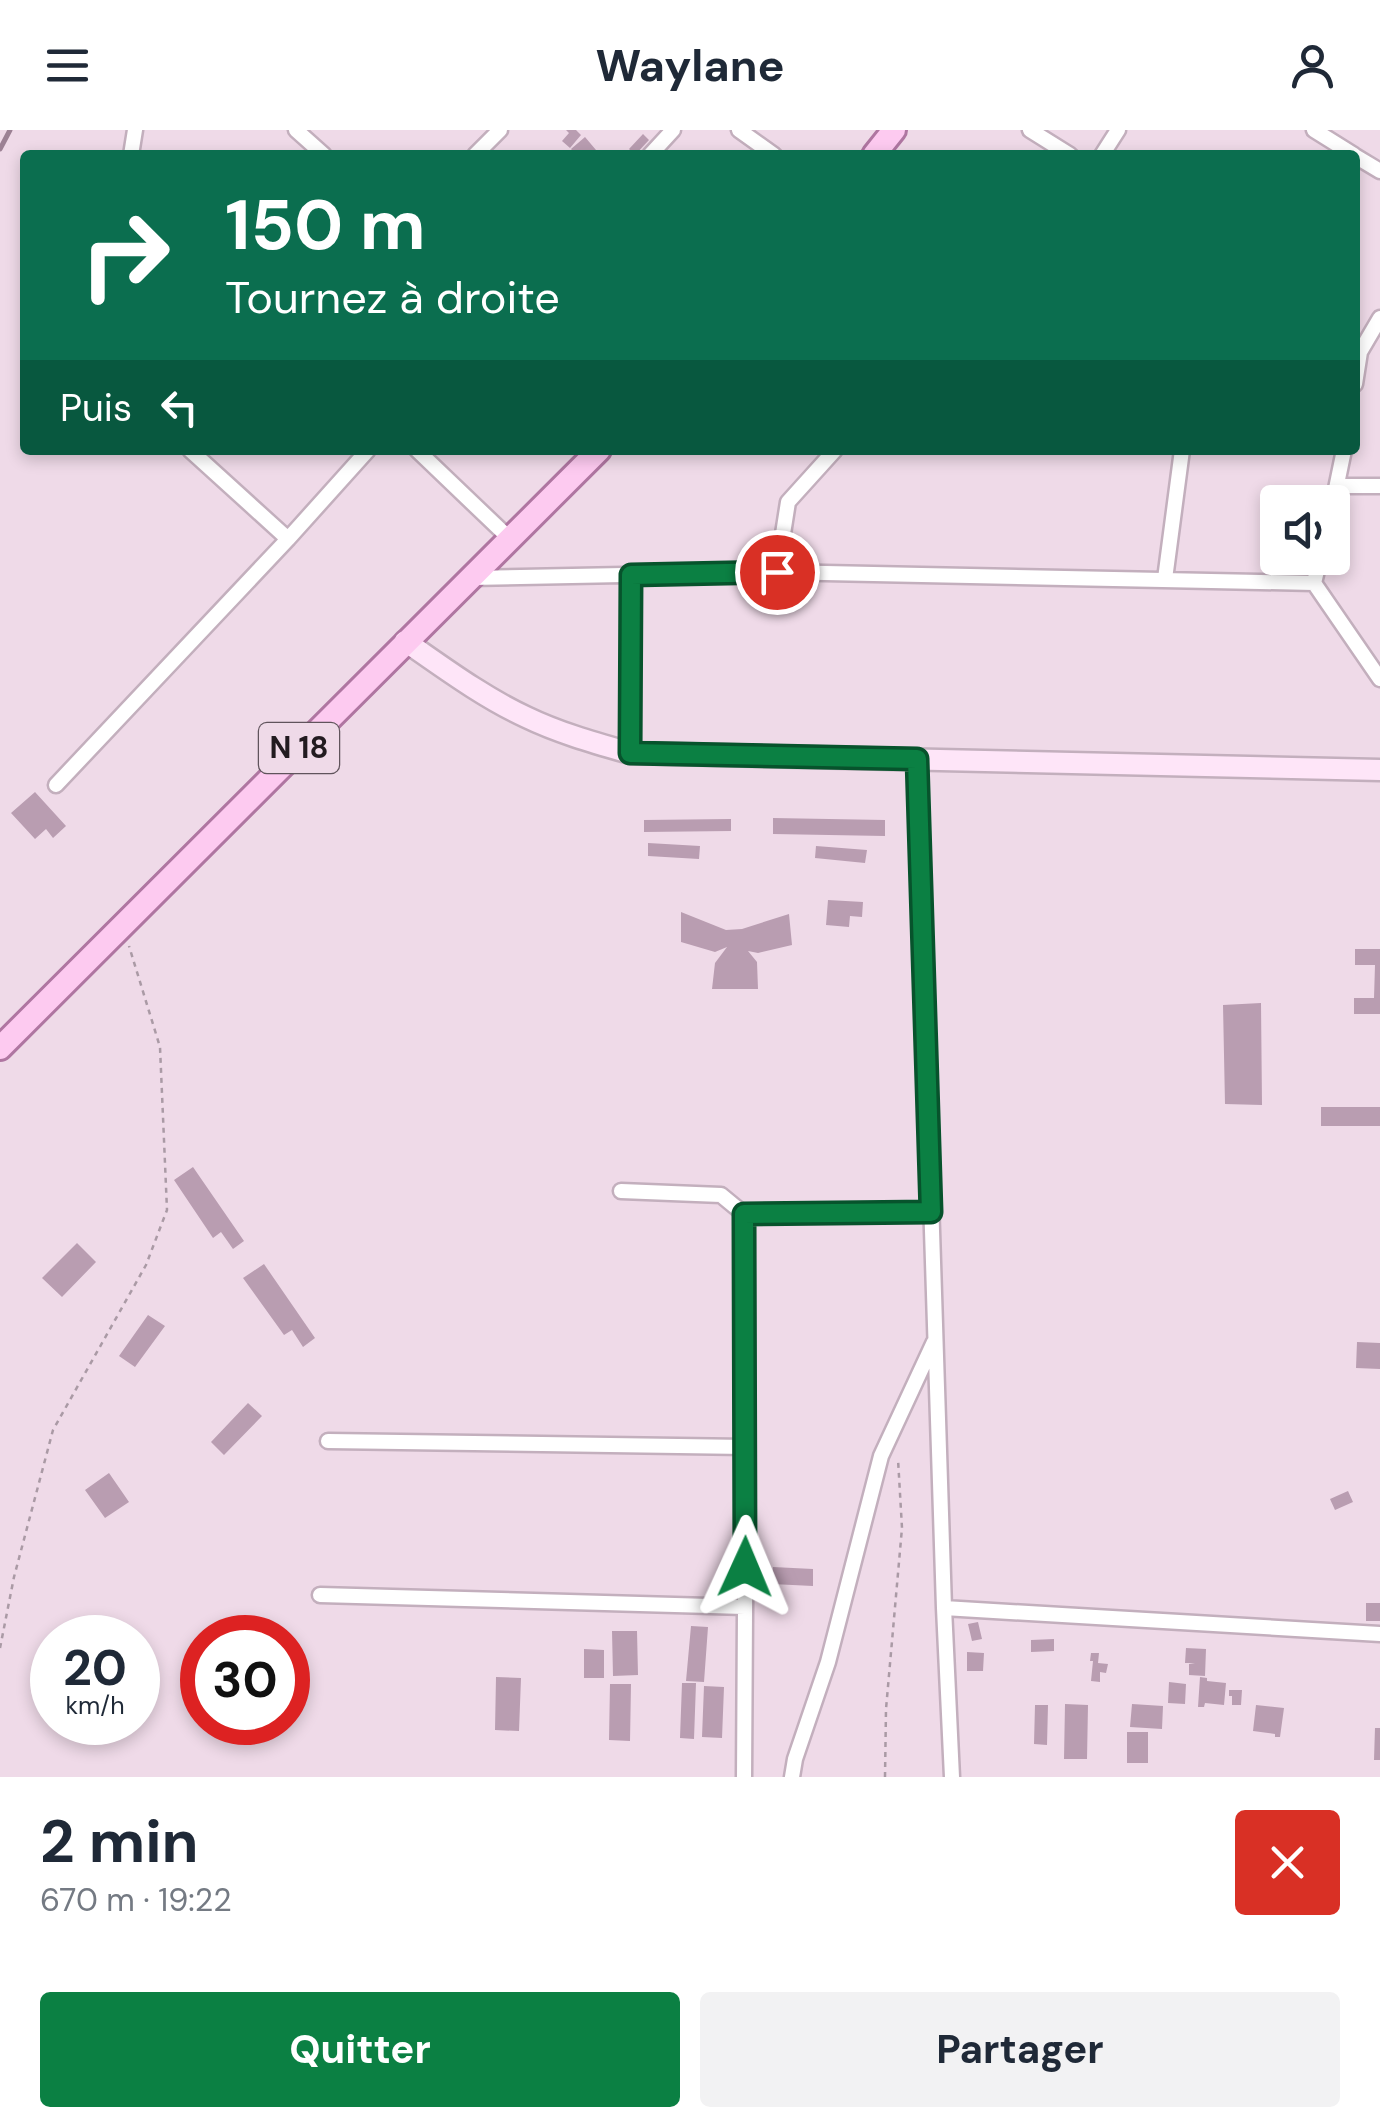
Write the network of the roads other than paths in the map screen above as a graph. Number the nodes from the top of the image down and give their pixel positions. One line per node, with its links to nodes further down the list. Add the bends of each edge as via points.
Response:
1 (500, 130): 9 (street)
2 (673, 130): 10 (street)
3 (739, 130): 11 (street)
4 (894, 130): 12 (main road)
5 (1030, 130): 13 (street)
6 (1314, 130): 14 (street)
7 (298, 131): 8 (street)
8 (319, 150)
9 (480, 150)
10 (655, 150)
11 (767, 150)
12 (878, 150)
13 (1062, 150)
14 (1346, 150)
15 (1380, 318): 16 (street)
16 (1360, 347)
17 (196, 455): 27 (street)
18 (363, 455): 27 (street)
19 (421, 455): 28 (street)
20 (594, 455): 28 (main road, N 18)
21 (830, 455): 29 (street, via 788,502)
22 (1181, 455): 33 (street)
23 (1343, 455): 24 (street)
24 (1338, 485)
25 (1350, 486): 26 (street)
26 (1380, 486)
27 (288, 538): 40 (street)
28 (510, 539): 32 (main road, N 18)
29 (777, 572): 30 (street); 33 (street)
30 (631, 575): 32 (street); 37 (street)
31 (1316, 575): 34 (street)
32 (469, 578): 35 (main road, N 18)
33 (1165, 579): 34 (street)
34 (1314, 583): 36 (street)
35 (405, 642): 37 (street, via 524,716); 41 (main road, N 18)
36 (1380, 679)
37 (630, 753): 38 (street)
38 (917, 759): 39 (street); 43 (street)
39 (1380, 770)
40 (56, 785)
41 (0, 1048)
42 (621, 1191): 44 (street, via 721,1196)
43 (931, 1212): 44 (street); 45 (street)
44 (744, 1214): 47 (street)
45 (935, 1339): 50 (street); 53 (street, via 881,1456)
46 (328, 1441): 47 (street)
47 (746, 1447): 49 (street)
48 (320, 1594): 49 (street)
49 (744, 1606): 52 (street)
50 (944, 1608): 51 (street); 54 (street)
51 (1380, 1634)
52 (744, 1777)
53 (792, 1777)
54 (952, 1777)

